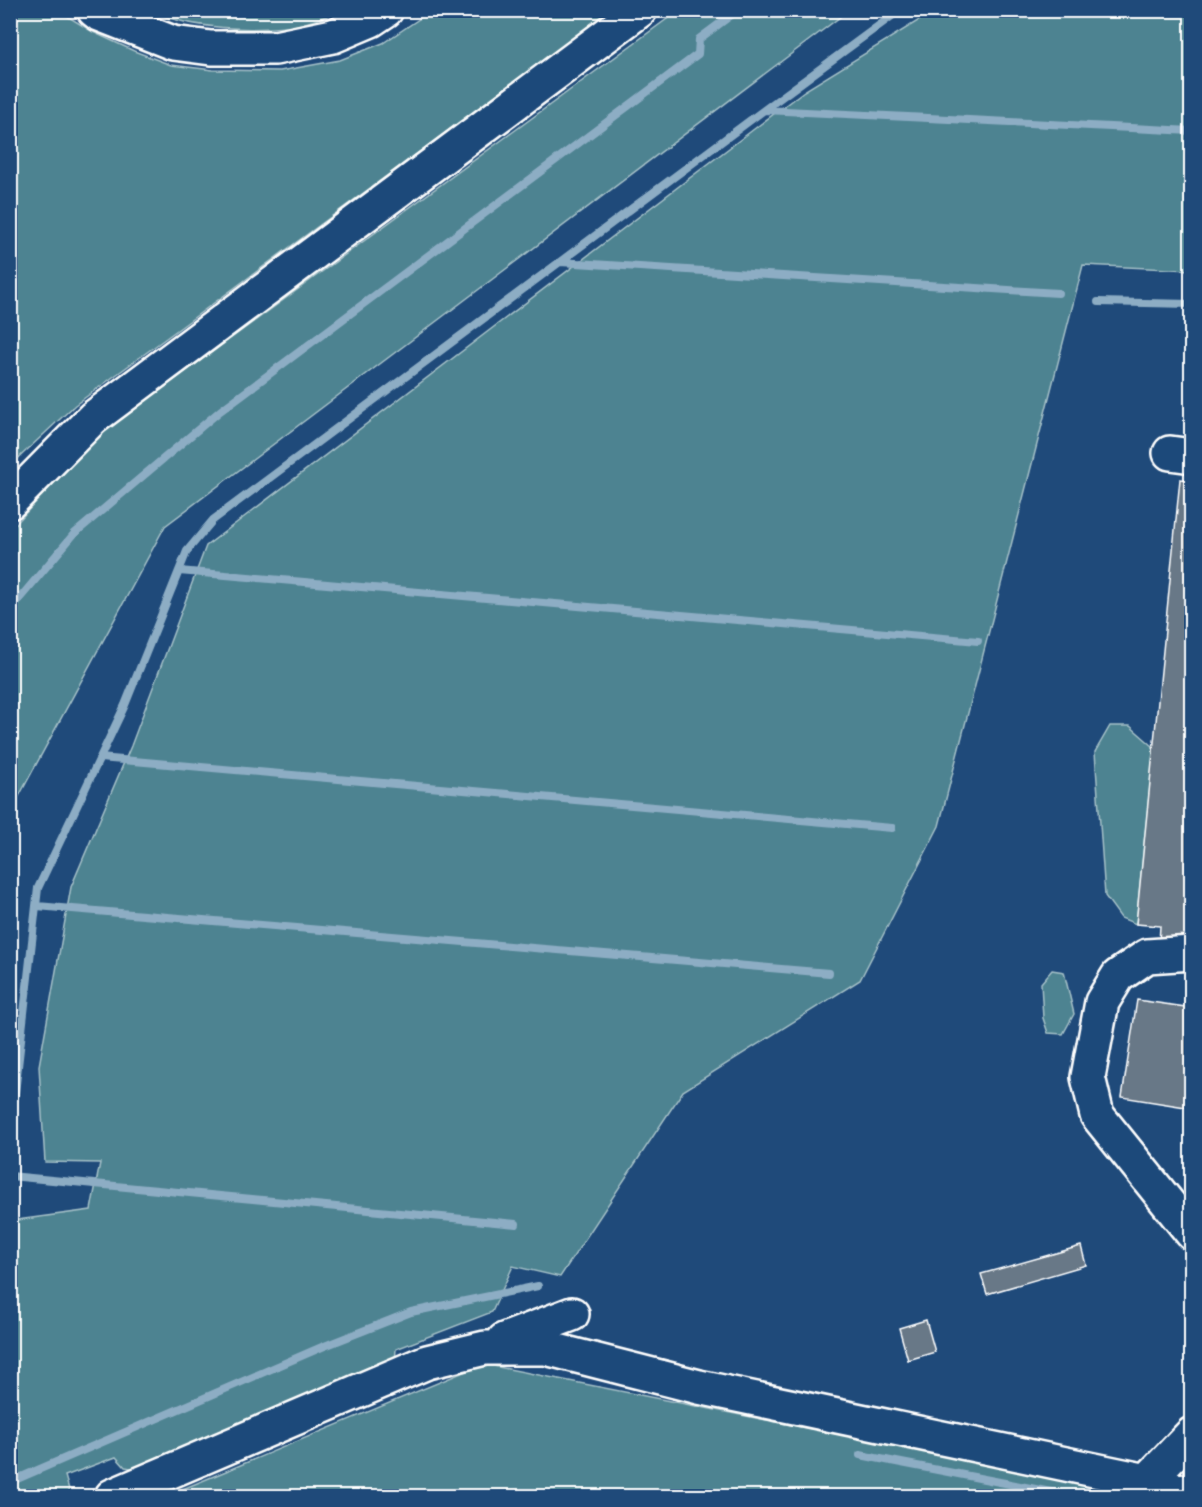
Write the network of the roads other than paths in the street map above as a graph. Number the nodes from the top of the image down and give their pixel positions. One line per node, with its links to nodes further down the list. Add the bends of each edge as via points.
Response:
1 (94, 10): 2 (main road, via 173,43 212,48 275,48 333,36)
2 (386, 10)
3 (640, 10): 4 (main road, via 93,418)
4 (10, 502)
5 (1191, 953): 6 (main road, via 1147,956 1118,976 1102,1002 1088,1077 1097,1115)
6 (1191, 1233)
7 (572, 1314): 8 (main road)
8 (485, 1348): 10 (main road, via 546,1348 699,1387); 12 (main road, via 427,1362)
9 (1191, 1434): 10 (main road)
10 (1147, 1481): 11 (main road)
11 (1191, 1495)
12 (112, 1497)

